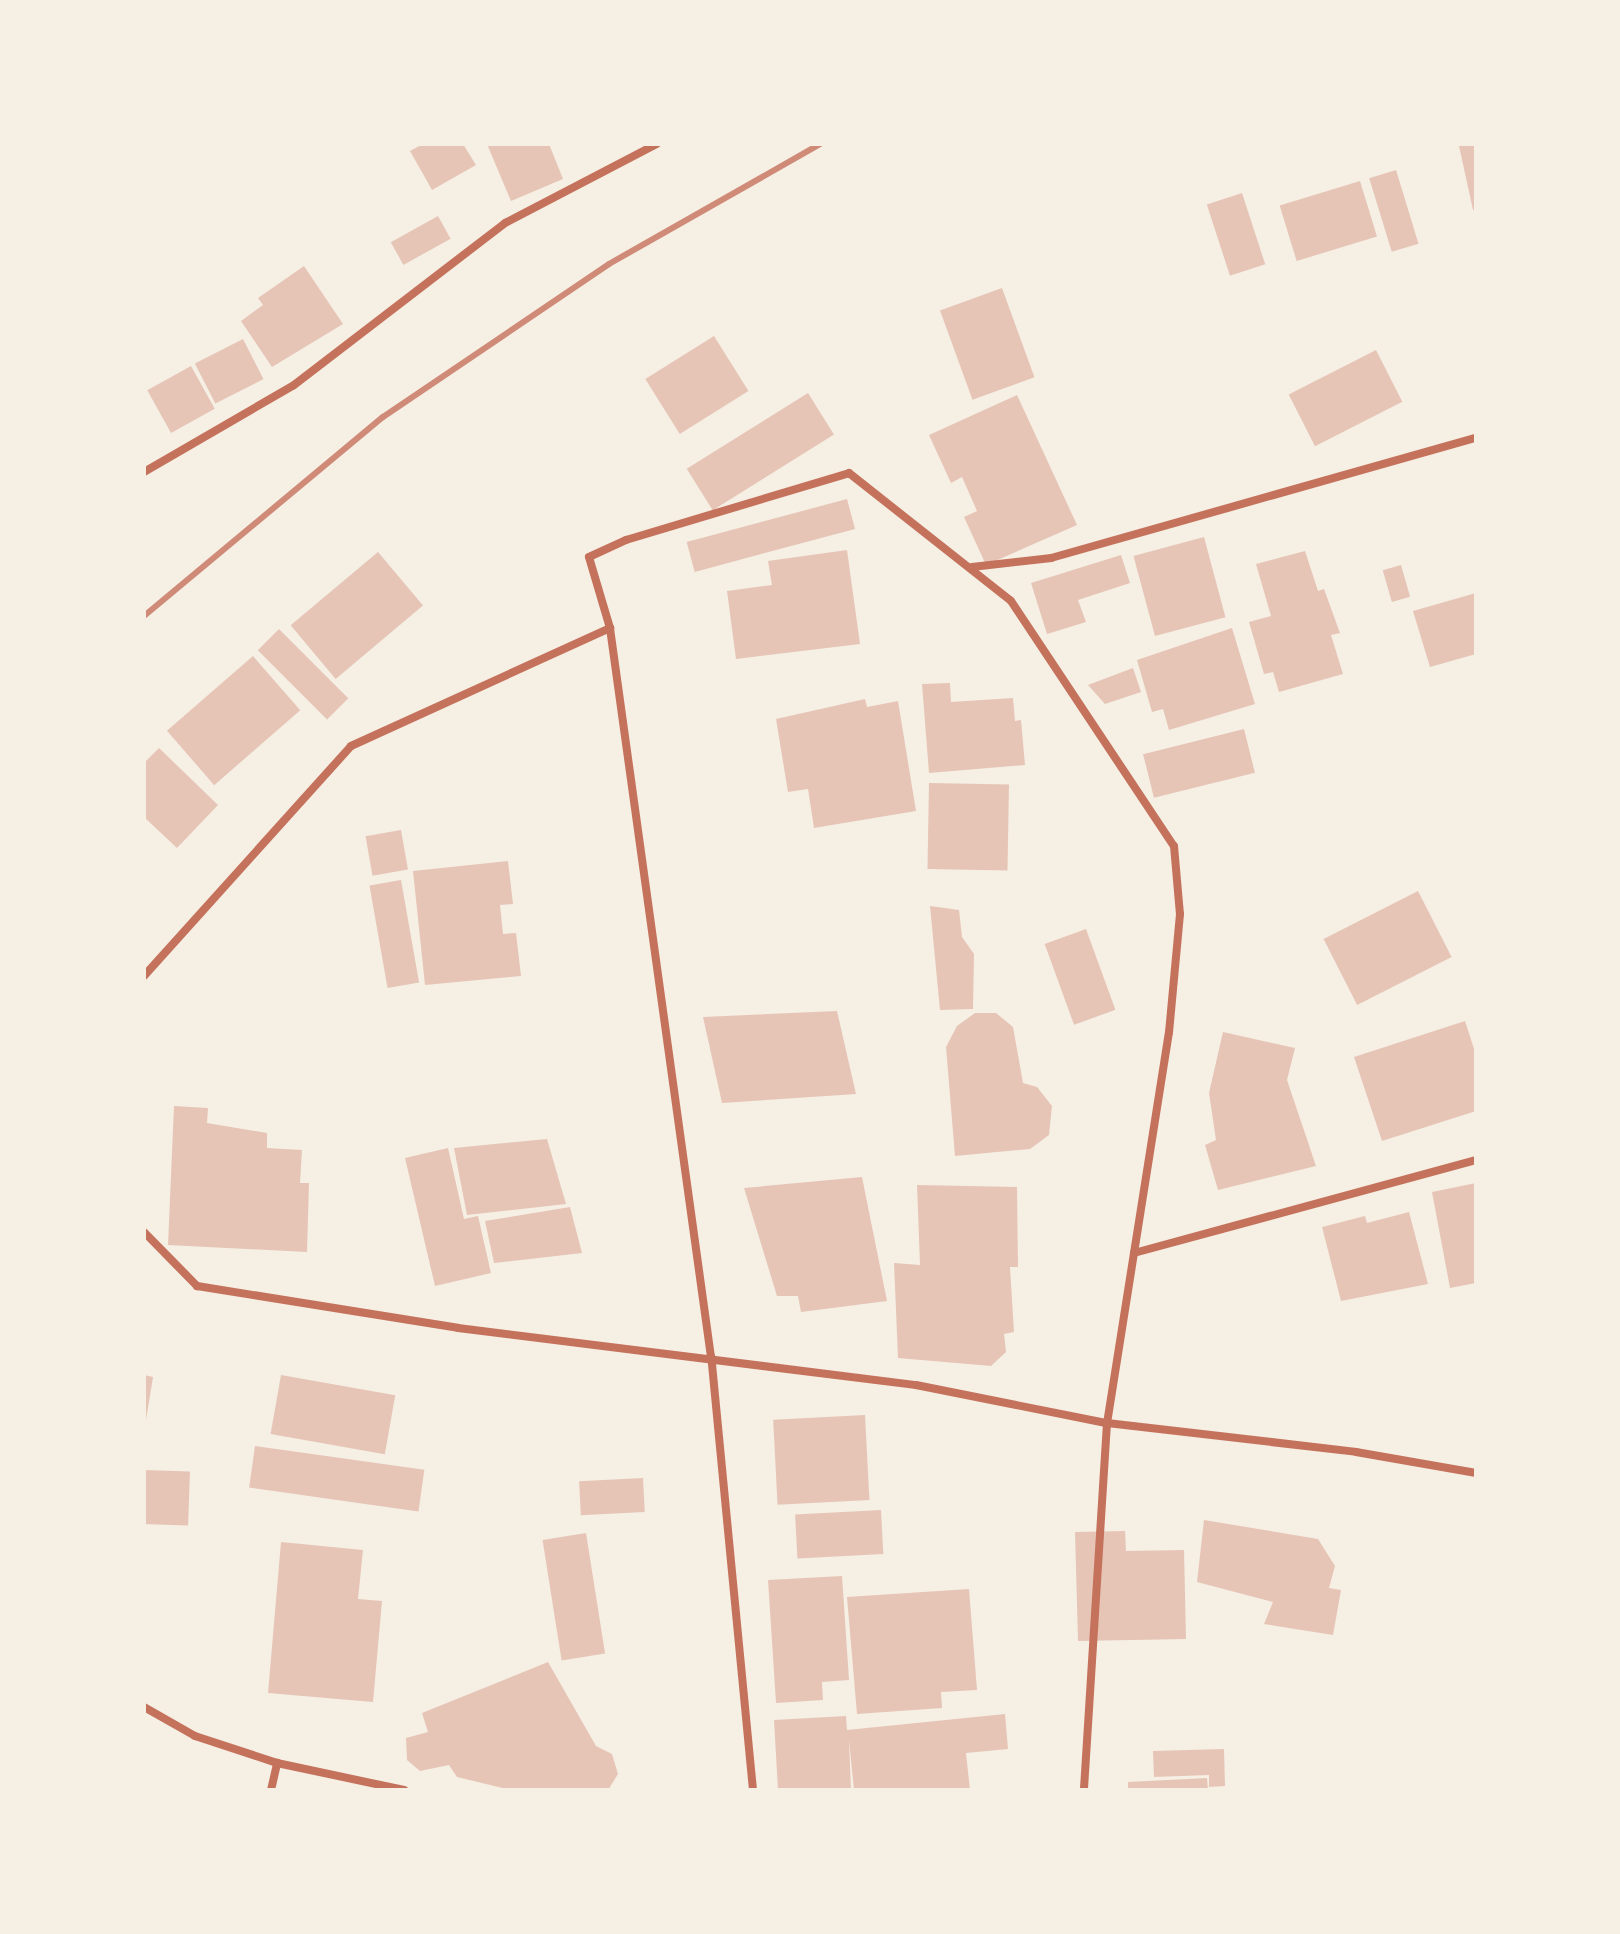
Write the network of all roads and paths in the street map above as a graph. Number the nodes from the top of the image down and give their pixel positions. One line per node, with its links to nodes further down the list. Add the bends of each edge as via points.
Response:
1 (657, 144): 3 (street, via 505,223 294,385)
2 (1476, 438): 4 (street, via 1051,558)
3 (144, 472)
4 (972, 567): 5 (street, via 849,473 626,540 589,557); 9 (street, via 1011,601 1174,846 1180,914 1169,1032)
5 (610, 628): 6 (street, via 351,746); 10 (street)
6 (144, 976)
7 (1476, 1160): 9 (street)
8 (144, 1232): 10 (street, via 197,1286 458,1328)
9 (1134, 1253): 11 (street)
10 (711, 1357): 11 (street, via 916,1385); 17 (street)
11 (1107, 1423): 12 (street, via 1356,1452); 18 (street)
12 (1476, 1473)
13 (144, 1707): 14 (street, via 195,1736)
14 (277, 1763): 15 (street); 16 (street)
15 (271, 1790)
16 (404, 1790)
17 (753, 1790)
18 (1084, 1790)

